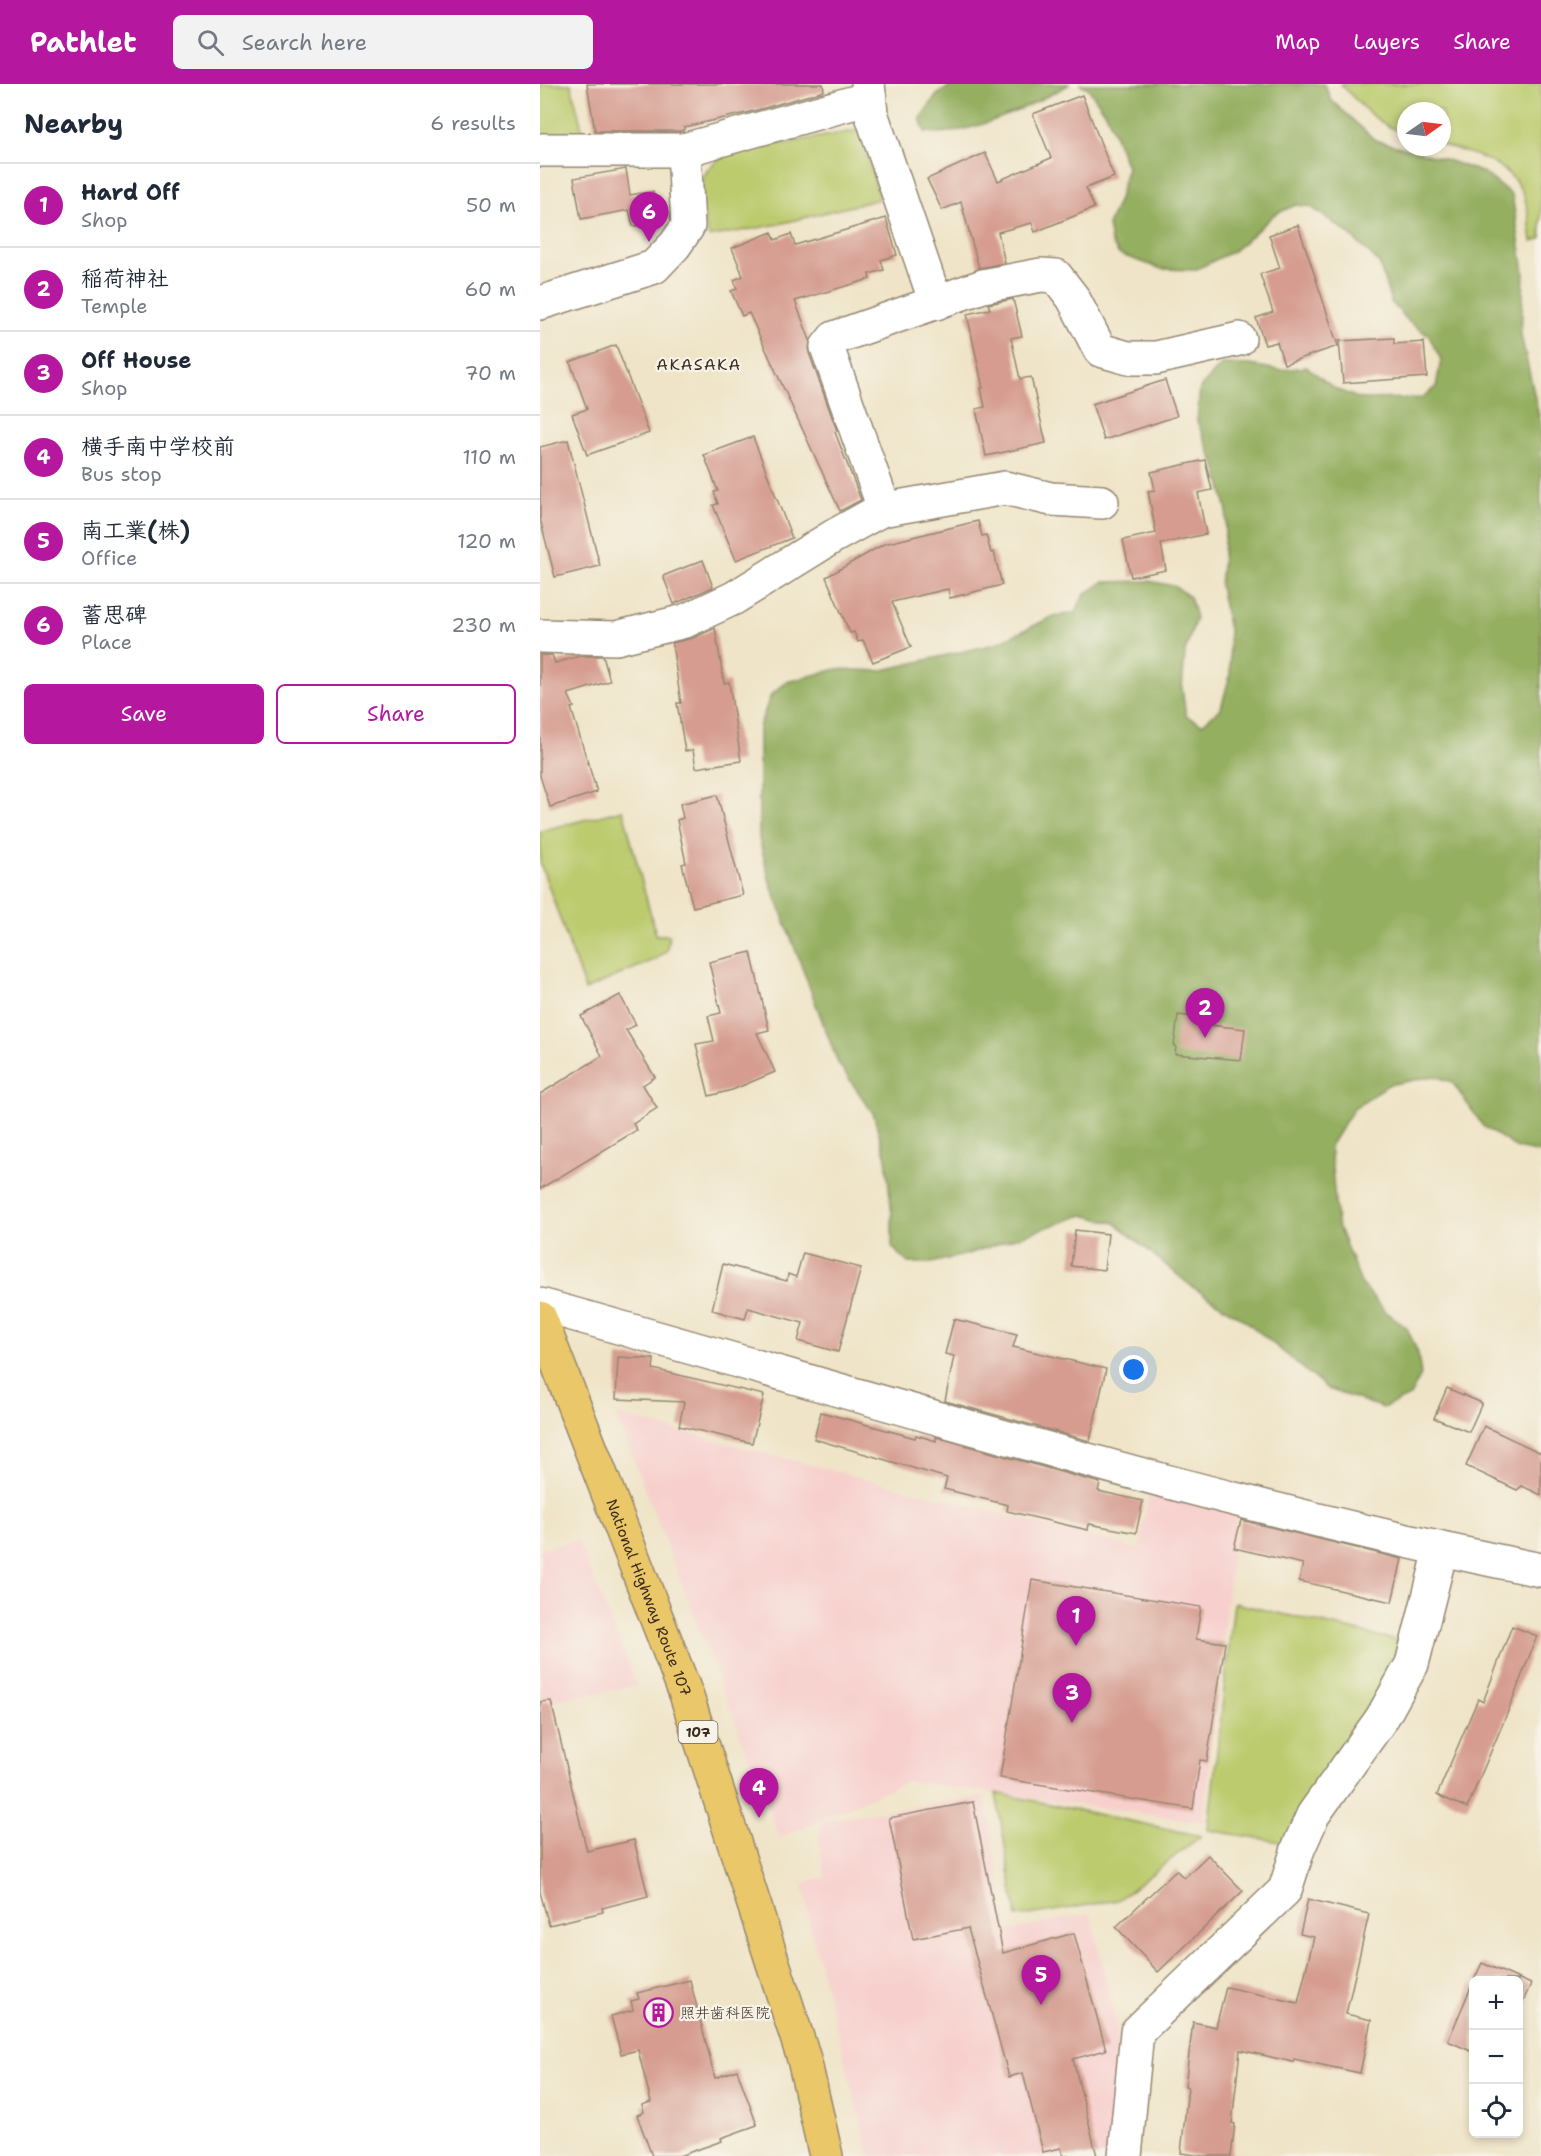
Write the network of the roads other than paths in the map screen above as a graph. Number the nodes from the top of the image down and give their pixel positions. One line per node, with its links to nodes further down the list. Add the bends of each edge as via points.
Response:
1 (869, 91): 3 (street); 5 (street, via 871,113)
2 (540, 150): 3 (street)
3 (684, 150): 4 (street, via 688,226 675,245 654,267)
4 (540, 303)
5 (936, 303): 6 (street, via 983,286 1041,275 1056,276 1073,298 1100,350 1128,358 1156,358); 8 (street, via 834,338 827,347 880,497)
6 (1239, 339)
7 (1102, 502): 8 (street, via 1051,500 1005,488)
8 (881, 510): 9 (street, via 734,598 685,621 616,638)
9 (540, 636)
10 (540, 1305): 12 (street, via 1214,1494)
11 (540, 1318): 14 (highway, National Highway Route 107 / 107, via 686,1694 804,2059)
12 (1441, 1550): 13 (street); 15 (street, via 1412,1664 1382,1718 1313,1815 1286,1890 1137,2032)
13 (1541, 1570)
14 (826, 2156)
15 (1125, 2156)

